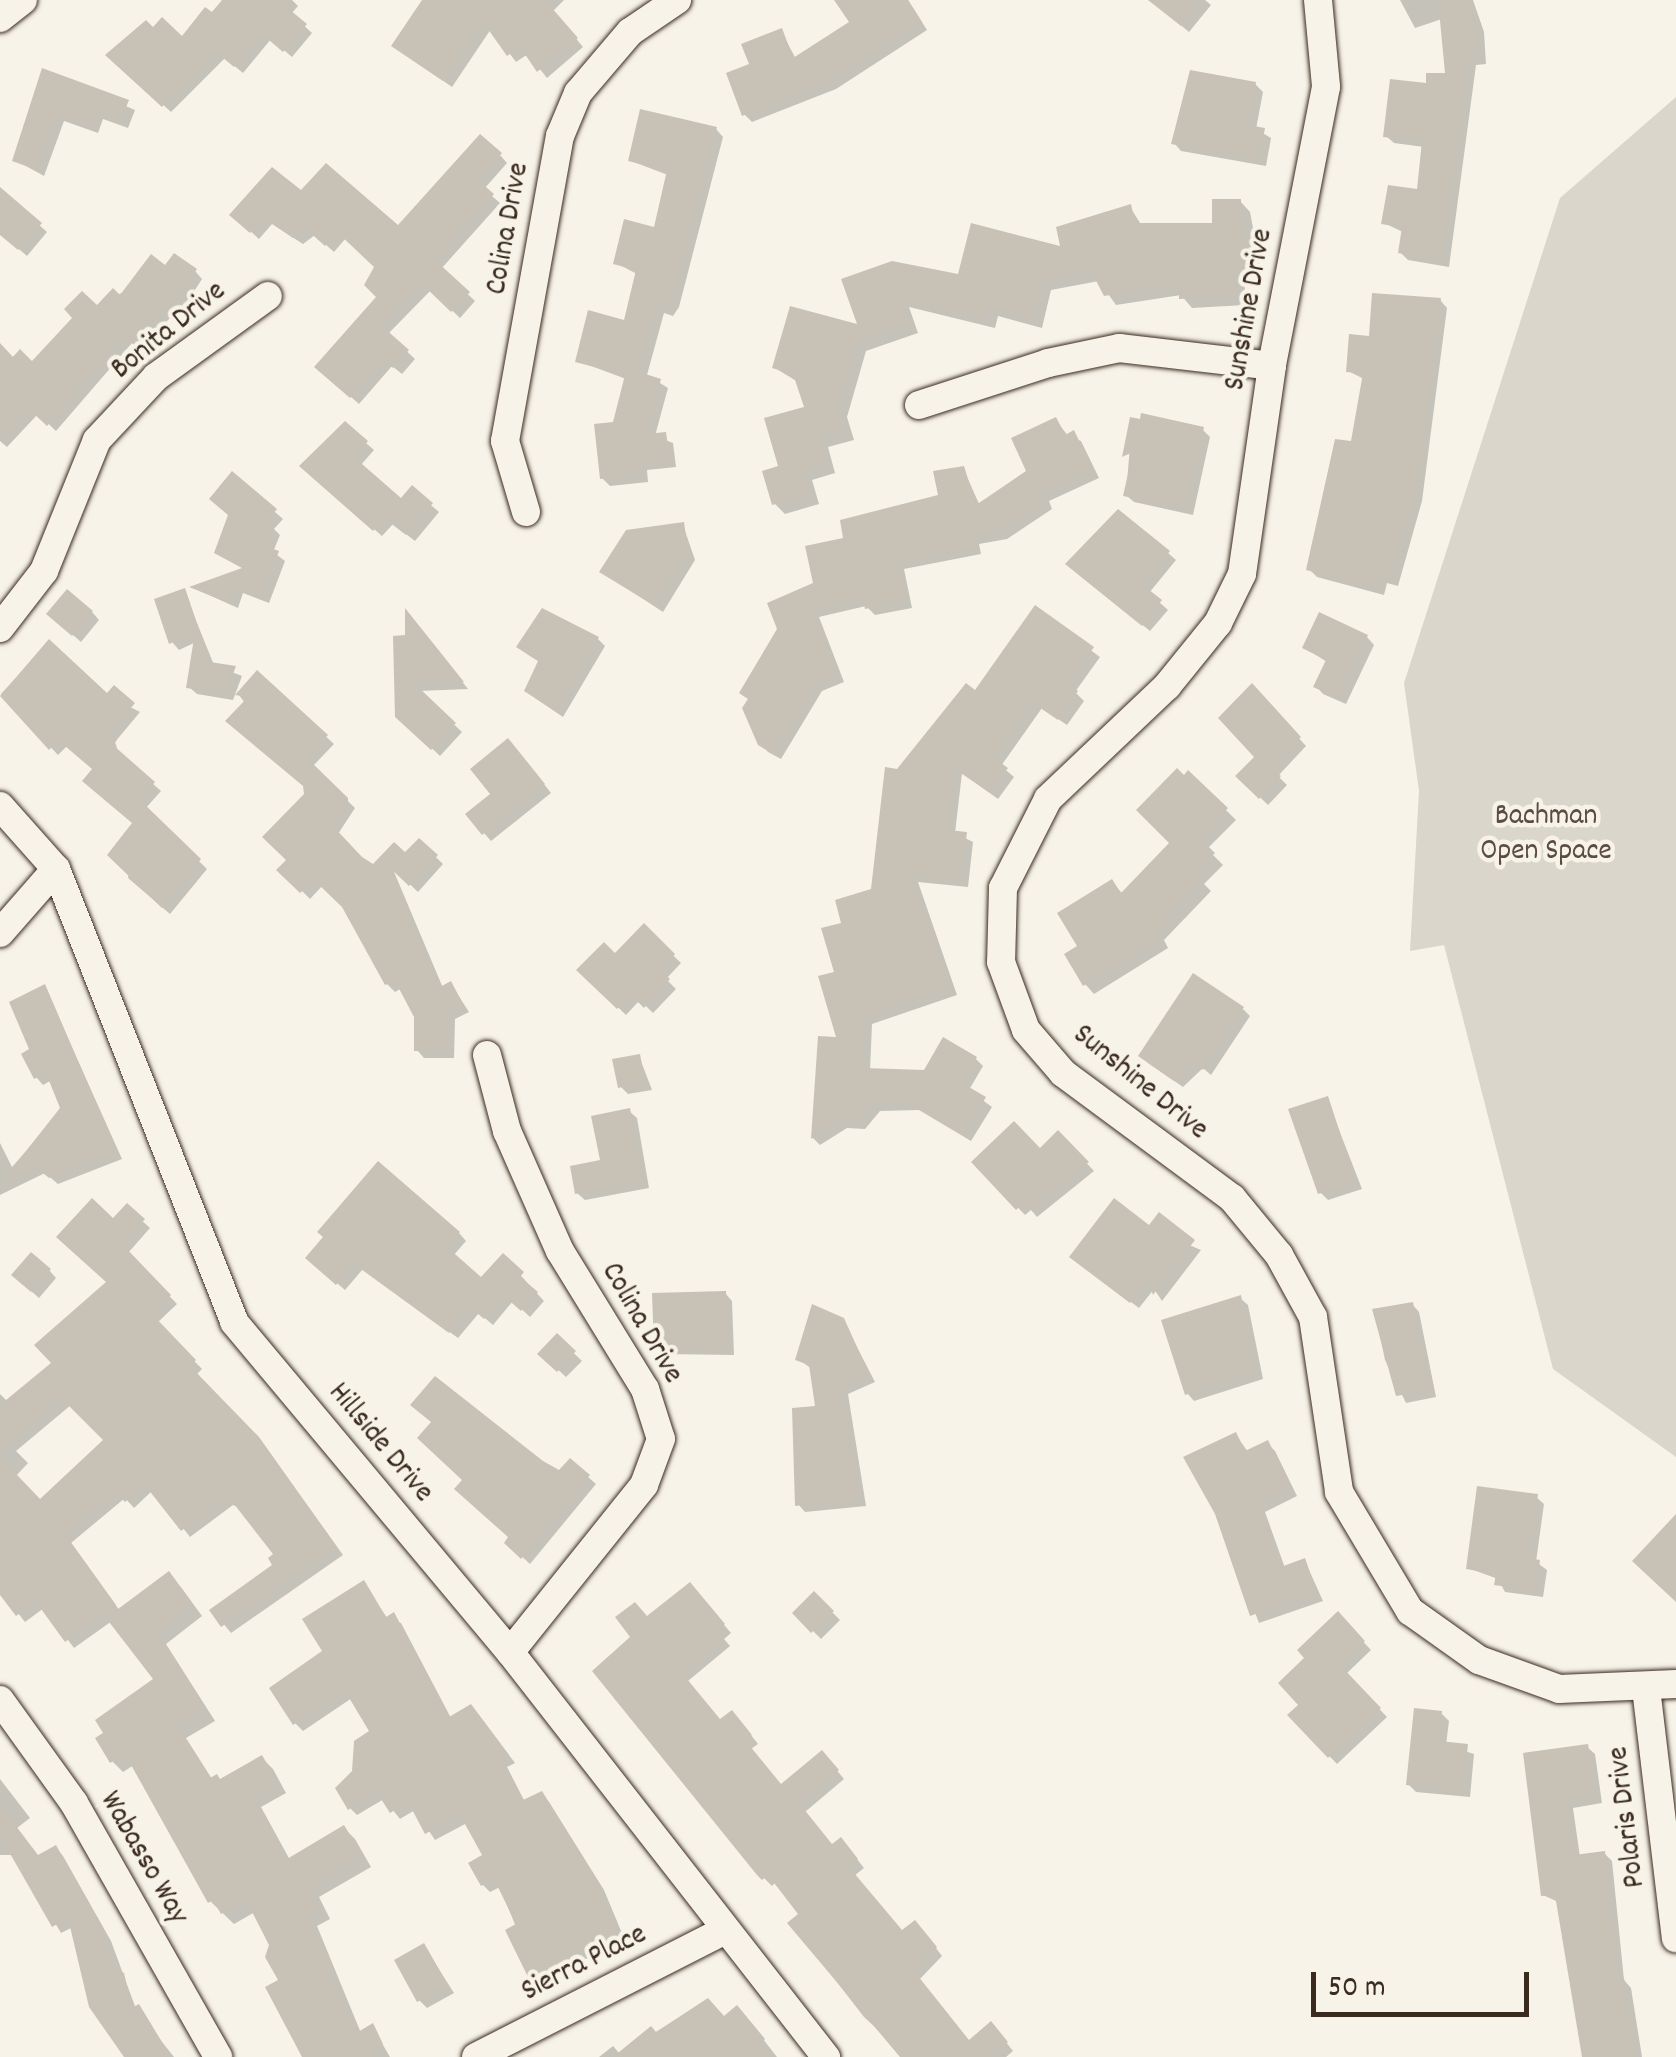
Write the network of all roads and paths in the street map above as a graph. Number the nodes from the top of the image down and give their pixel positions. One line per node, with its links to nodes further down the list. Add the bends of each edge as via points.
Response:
1 (23, 0): 4 (street)
2 (677, 0): 8 (street, Colina Drive, via 630,32 578,93 560,136 505,441)
3 (1318, 0): 6 (street, Sunshine Drive, via 1326,86)
4 (0, 18)
5 (268, 296): 9 (street, Bonita Drive, via 156,376 97,440 44,571)
6 (1272, 366): 7 (street, via 1119,348); 16 (street, Sunshine Drive, via 1242,574 1218,623 1167,686 1048,799 1003,888 1001,962 1026,1030 1063,1073 1232,1198 1279,1255 1313,1317 1339,1492 1410,1611 1479,1660 1560,1689)
7 (919, 404)
8 (526, 512)
9 (0, 628)
10 (0, 806): 11 (street, Hillside Drive)
11 (56, 870): 12 (street); 14 (street, Hillside Drive, via 234,1322)
12 (0, 933)
13 (487, 1055): 14 (street, Colina Drive, via 507,1130 560,1251 644,1388 661,1439 644,1485)
14 (510, 1652): 18 (street, Hillside Drive)
15 (1676, 1684): 16 (street, Sunshine Drive)
16 (1646, 1688): 19 (street, Polaris Drive)
17 (0, 1700): 20 (street, Wabasso Way, via 74,1804)
18 (723, 1930): 21 (street, Sierra Place); 22 (street, Hillside Drive)
19 (1676, 1938)
20 (218, 2057)
21 (476, 2057)
22 (826, 2057)

